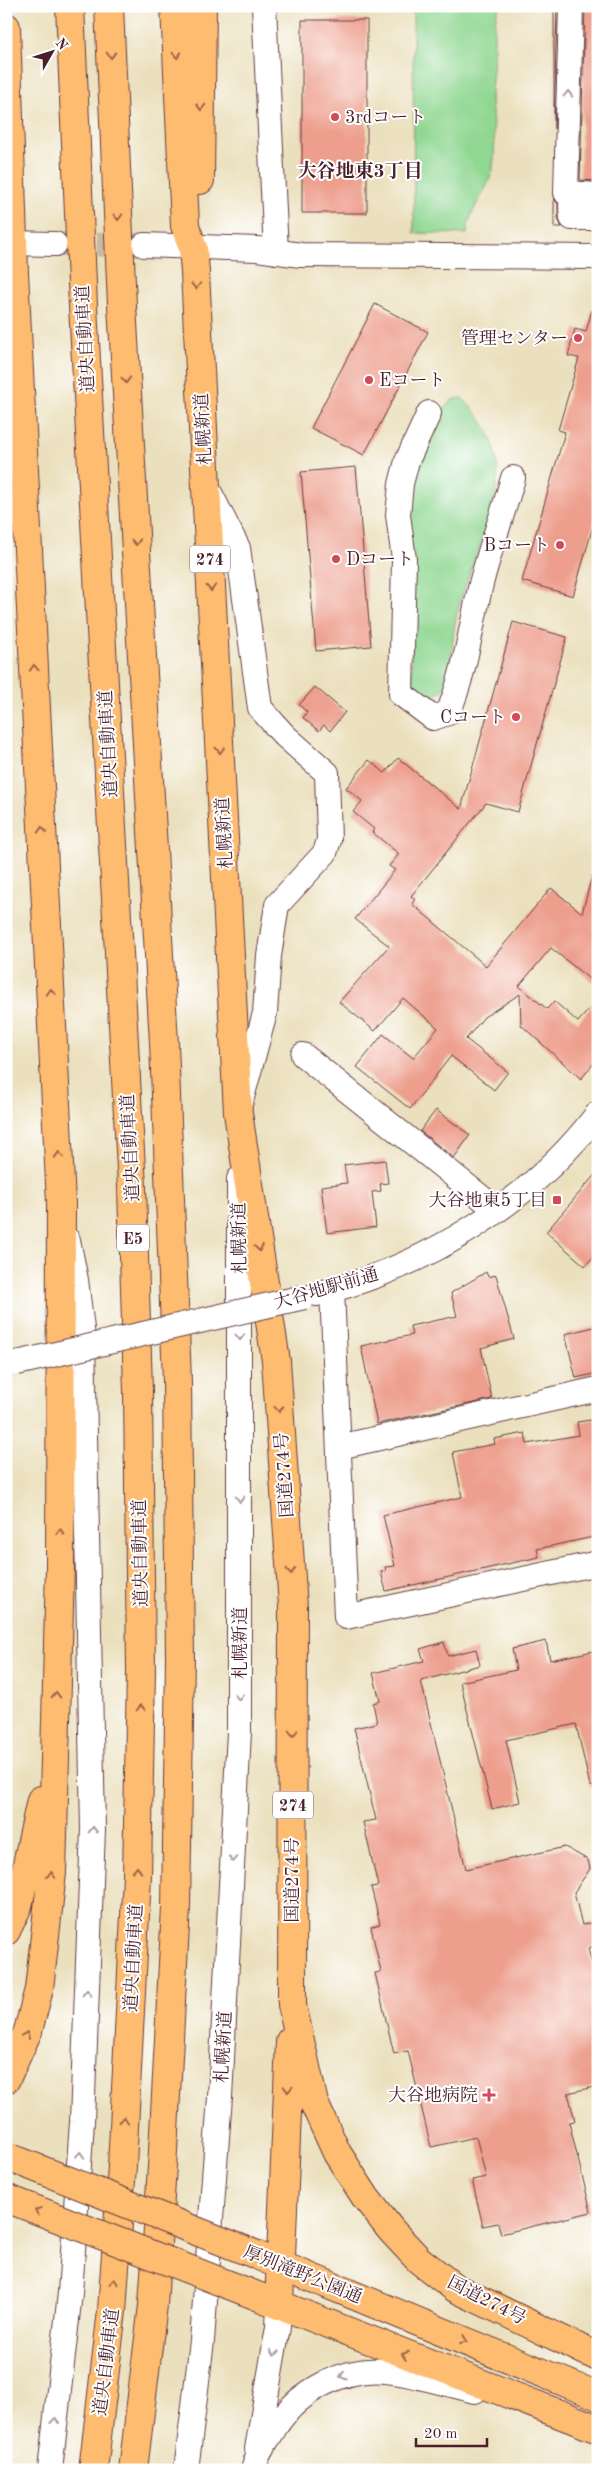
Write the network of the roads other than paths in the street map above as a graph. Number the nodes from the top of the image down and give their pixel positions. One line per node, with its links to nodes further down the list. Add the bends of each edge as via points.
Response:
1 (70, 6): 45 (main road, 道央自動車道 / E5, one-way to 1, via 112,2311 122,2166 137,1876 141,1651 132,1187)
2 (109, 6): 46 (main road, E5, one-way to 46, via 122,304 164,1043 177,1381 180,1658 176,1907 164,2151 153,2305)
3 (175, 6): 15 (main road, 札幌新道 / 274, one-way to 15, via 185,226)
4 (202, 6): 15 (main road, one-way to 15, via 200,230)
5 (264, 6): 16 (street)
6 (571, 6): 9 (street, one-way to 6, via 566,193 572,143)
7 (6, 27): 12 (main road)
8 (6, 193): 12 (main road)
9 (598, 195)
10 (571, 205): 11 (street, via 572,218)
11 (598, 218)
12 (9, 243): 13 (street); 24 (main road, one-way to 12)
13 (55, 244)
14 (144, 246): 15 (street)
15 (194, 248): 16 (street); 20 (main road, 札幌新道 / 274, one-way to 20)
16 (276, 252): 17 (street, via 301,255)
17 (598, 257)
18 (429, 413): 19 (street, via 407,461 398,515 404,559 401,694 433,718 448,713 458,690 486,566)
19 (513, 478)
20 (206, 484): 22 (main road, 札幌新道 / 274, one-way to 22); 22 (street, via 238,548 260,708 326,773 329,840 325,853 277,905 265,1013)
21 (303, 1055): 25 (street)
22 (238, 1113): 33 (main road, 国道274号 / 274, one-way to 33, via 276,1361 293,1607); 47 (street, 札幌新道, one-way to 47, via 241,1368 239,1732 220,2097 202,2341)
23 (598, 1113): 25 (street, 大谷地駅前通, via 539,1176)
24 (61, 1203): 31 (main road, one-way to 24, via 60,1568); 44 (street, one-way to 24, via 70,2293 82,2122 93,1829 83,1337)
25 (497, 1210): 26 (street, 大谷地駅前通, via 410,1262 359,1283)
26 (332, 1290): 27 (street, 大谷地駅前通, bridge); 29 (street)
27 (11, 1365)
28 (598, 1389): 29 (street)
29 (339, 1447): 30 (street, via 346,1617)
30 (598, 1563)
31 (55, 1736): 32 (main road, via 18,1906); 34 (main road, one-way to 31, via 28,2031 40,1980 52,1873)
32 (6, 1931)
33 (292, 2005): 37 (main road, one-way to 37); 39 (main road, 国道274号 / 274, via 314,2103 337,2153 391,2230 419,2260 455,2288)
34 (6, 2079)
35 (6, 2156): 37 (main road, 厚別滝野公園通, bridge)
36 (6, 2198): 38 (main road, one-way to 36, bridge)
37 (269, 2260): 38 (main road); 40 (main road, 厚別滝野公園通, one-way to 40)
38 (279, 2305): 41 (main road, one-way to 38); 43 (street, one-way to 43)
39 (598, 2357)
40 (598, 2396)
41 (528, 2402): 42 (main road); 43 (street, one-way to 43, via 385,2371 343,2374 303,2396 282,2417)
42 (598, 2429)
43 (255, 2464)
44 (50, 2470)
45 (93, 2470)
46 (134, 2470)
47 (186, 2470)

